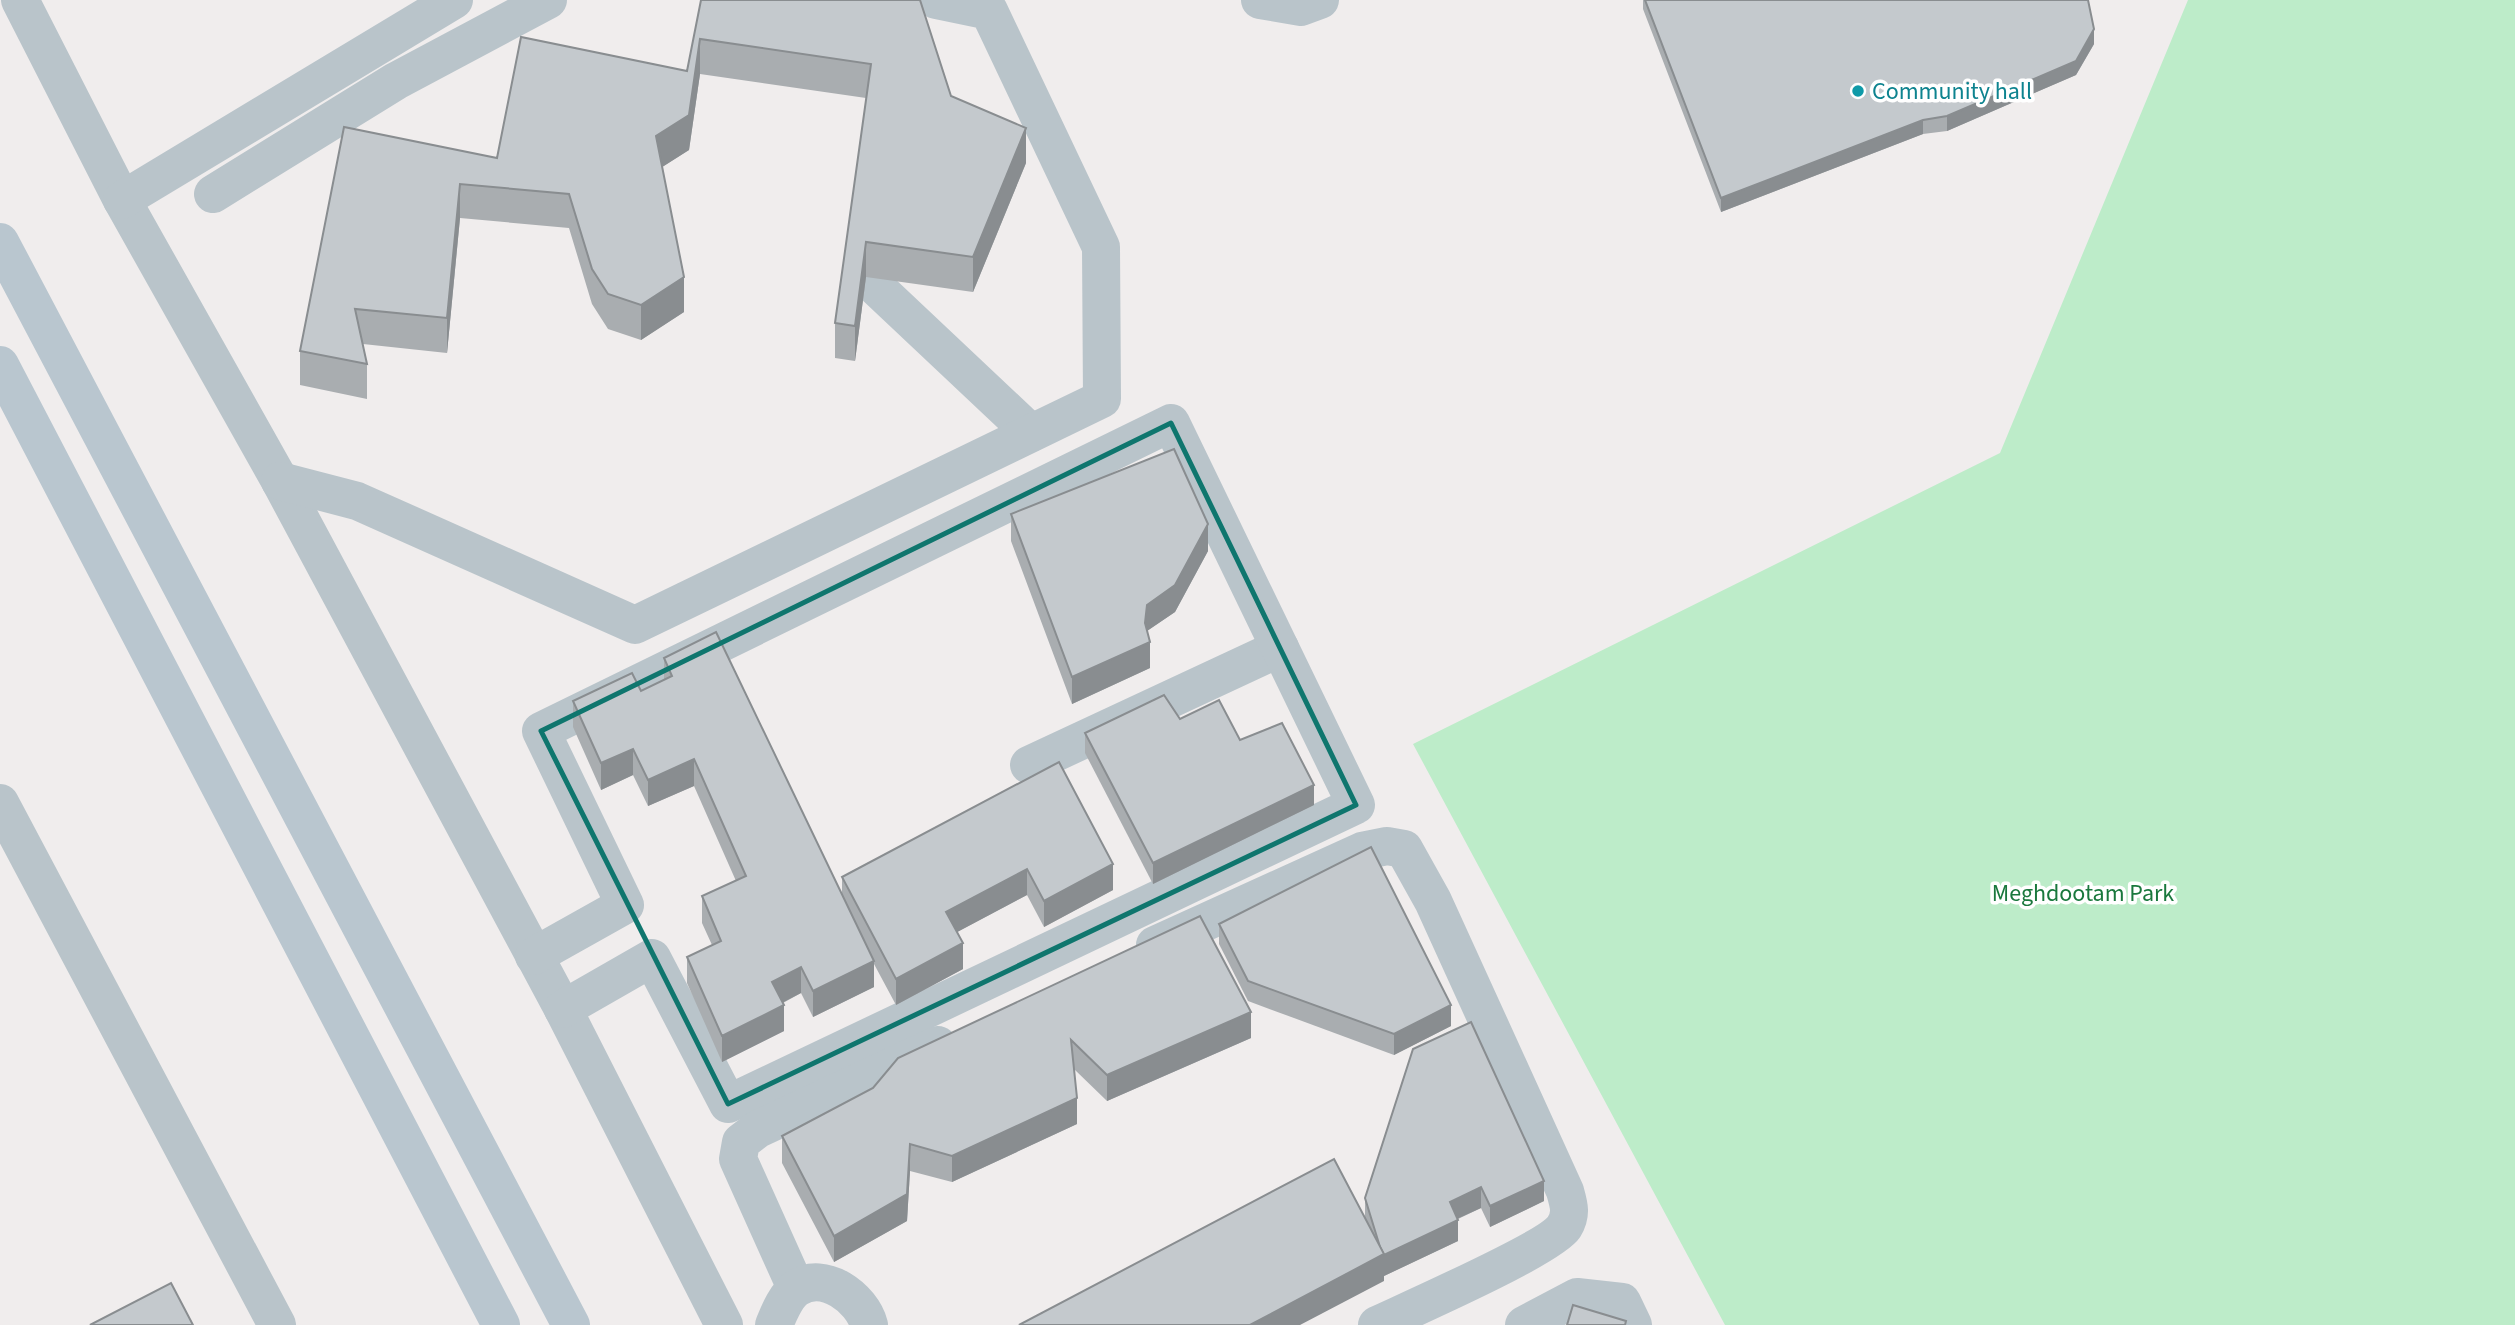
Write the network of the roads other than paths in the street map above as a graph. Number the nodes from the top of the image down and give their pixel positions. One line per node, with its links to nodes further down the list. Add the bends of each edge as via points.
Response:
1 (20, 0): 8 (street)
2 (454, 0): 8 (street)
3 (548, 0): 7 (street, via 396,80)
4 (936, 0): 12 (street, via 989,11 1101,247 1102,399)
5 (1261, 0): 6 (street, via 1301,7)
6 (1320, 0)
7 (213, 194)
8 (122, 200): 13 (street)
9 (0, 242): 26 (street)
10 (875, 286): 12 (street)
11 (0, 365): 25 (street)
12 (1031, 433): 13 (street, via 635,625 357,501)
13 (280, 481): 18 (street)
14 (1280, 648): 15 (street); 17 (street, via 1171,423 541,730); 19 (street, via 1356,805 728,1104)
15 (1029, 765)
16 (0, 803): 24 (street)
17 (625, 905): 18 (street); 19 (street)
18 (534, 956): 21 (street)
19 (652, 958): 21 (street)
20 (1122, 960): 30 (street, via 1330,863 1387,846 1404,849 1433,901 1571,1212 1563,1229 1534,1248)
21 (563, 1009): 27 (street)
22 (971, 1030): 23 (street, via 758,1129 741,1142 738,1159)
23 (796, 1288): 28 (street); 29 (street, via 817,1282 847,1293 866,1311)
24 (277, 1325)
25 (501, 1325)
26 (570, 1325)
27 (724, 1325)
28 (774, 1325)
29 (869, 1325)
30 (1377, 1325)
31 (1524, 1325): 32 (street, via 1577,1297 1622,1302)
32 (1633, 1325)

